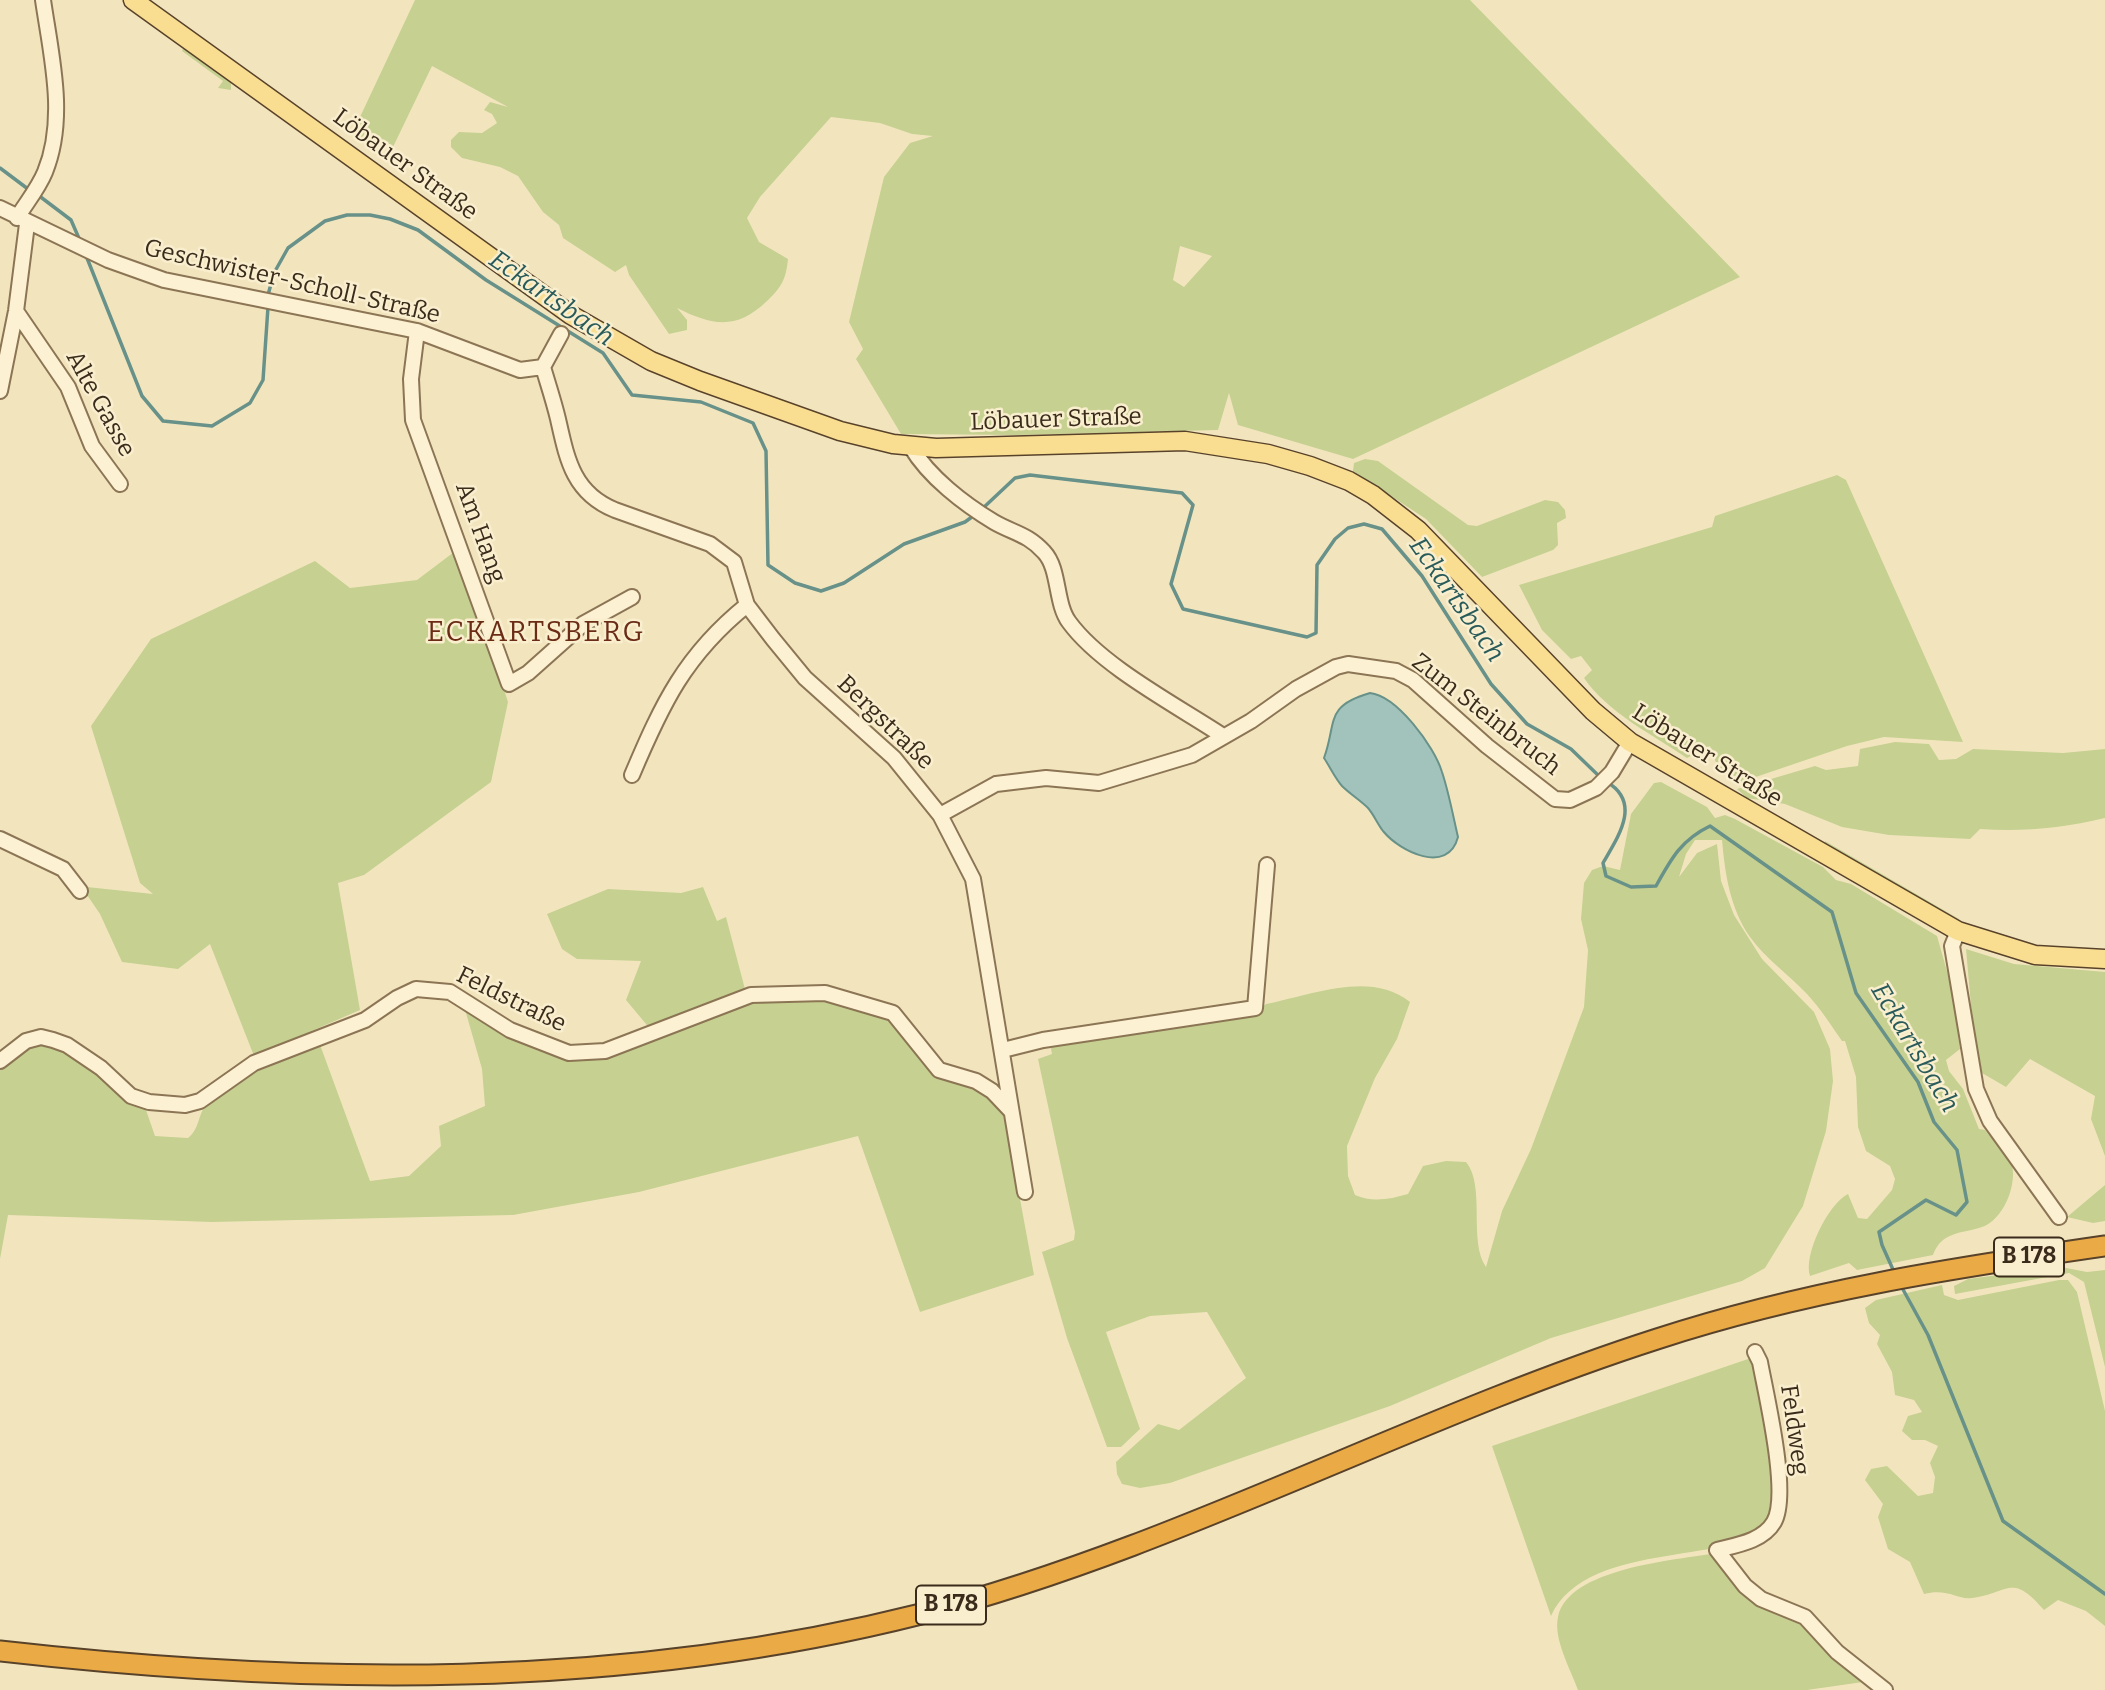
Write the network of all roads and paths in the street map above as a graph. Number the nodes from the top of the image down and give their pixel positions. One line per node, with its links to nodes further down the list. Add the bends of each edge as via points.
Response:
1 (43, 0): 4 (street, via 55,103 53,144)
2 (133, 0): 6 (main road, Löbauer Straße)
3 (0, 208): 4 (street, Geschwister-Scholl-Straße)
4 (22, 221): 5 (street); 7 (street, Geschwister-Scholl-Straße, via 173,282)
5 (16, 311): 9 (street); 11 (street, Alte Gasse, via 68,387 92,446)
6 (567, 323): 8 (street); 10 (main road, Löbauer Straße, via 700,381 841,431)
7 (417, 331): 8 (street, Geschwister-Scholl-Straße, via 520,370); 12 (street, Am Hang, via 411,379 413,420 509,684 583,624)
8 (542, 367): 13 (street, Bergstraße, via 569,469 577,482 599,504 710,544 734,562)
9 (0, 391)
10 (911, 447): 14 (street, via 928,470 972,505 1020,532 1046,554 1066,619 1088,646); 15 (main road, Löbauer Straße, via 1185,441 1268,454 1349,481 1418,530 1593,711)
11 (120, 484)
12 (632, 597)
13 (747, 605): 16 (street, via 718,628 663,702); 17 (street, Bergstraße, via 805,678 894,758)
14 (1223, 736): 15 (street, Zum Steinbruch, via 1348,664 1382,668 1413,680 1555,799 1570,800 1595,788 1612,772); 17 (street, Zum Steinbruch, via 1192,755 1099,783 1046,778 996,784)
15 (1630, 742): 21 (main road, Löbauer Straße)
16 (632, 775)
17 (940, 815): 23 (street, Bergstraße, via 973,878)
18 (0, 839): 20 (street, via 63,869)
19 (1267, 865): 23 (street, via 1255,1008)
20 (80, 891)
21 (1954, 929): 22 (main road, Löbauer Straße, via 2035,955); 29 (street, via 1952,946 1976,1089 1996,1130)
22 (2105, 958)
23 (1003, 1050): 25 (street, Bergstraße)
24 (0, 1061): 26 (street, Feldstraße, via 26,1041 41,1037 101,1068 131,1096 185,1105 200,1101 254,1063 365,1020 416,989 450,992 510,1030 569,1053 605,1051 751,995 825,993 893,1013 939,1070)
25 (1005, 1067): 26 (street); 27 (street, Bergstraße)
26 (976, 1081): 27 (street, Feldstraße)
27 (1010, 1110): 28 (street, Bergstraße)
28 (1025, 1192)
29 (2059, 1217)
30 (2105, 1246): 32 (highway, B 178, via 1854,1285 1709,1323 1559,1373 1180,1527 1031,1582 920,1615 790,1643 638,1665 447,1677 256,1674)
31 (1755, 1352): 33 (street, Feldweg, via 1780,1502 1774,1522 1751,1541 1717,1550 1745,1586 1805,1617 1837,1652)
32 (0, 1651)
33 (1885, 1690)

